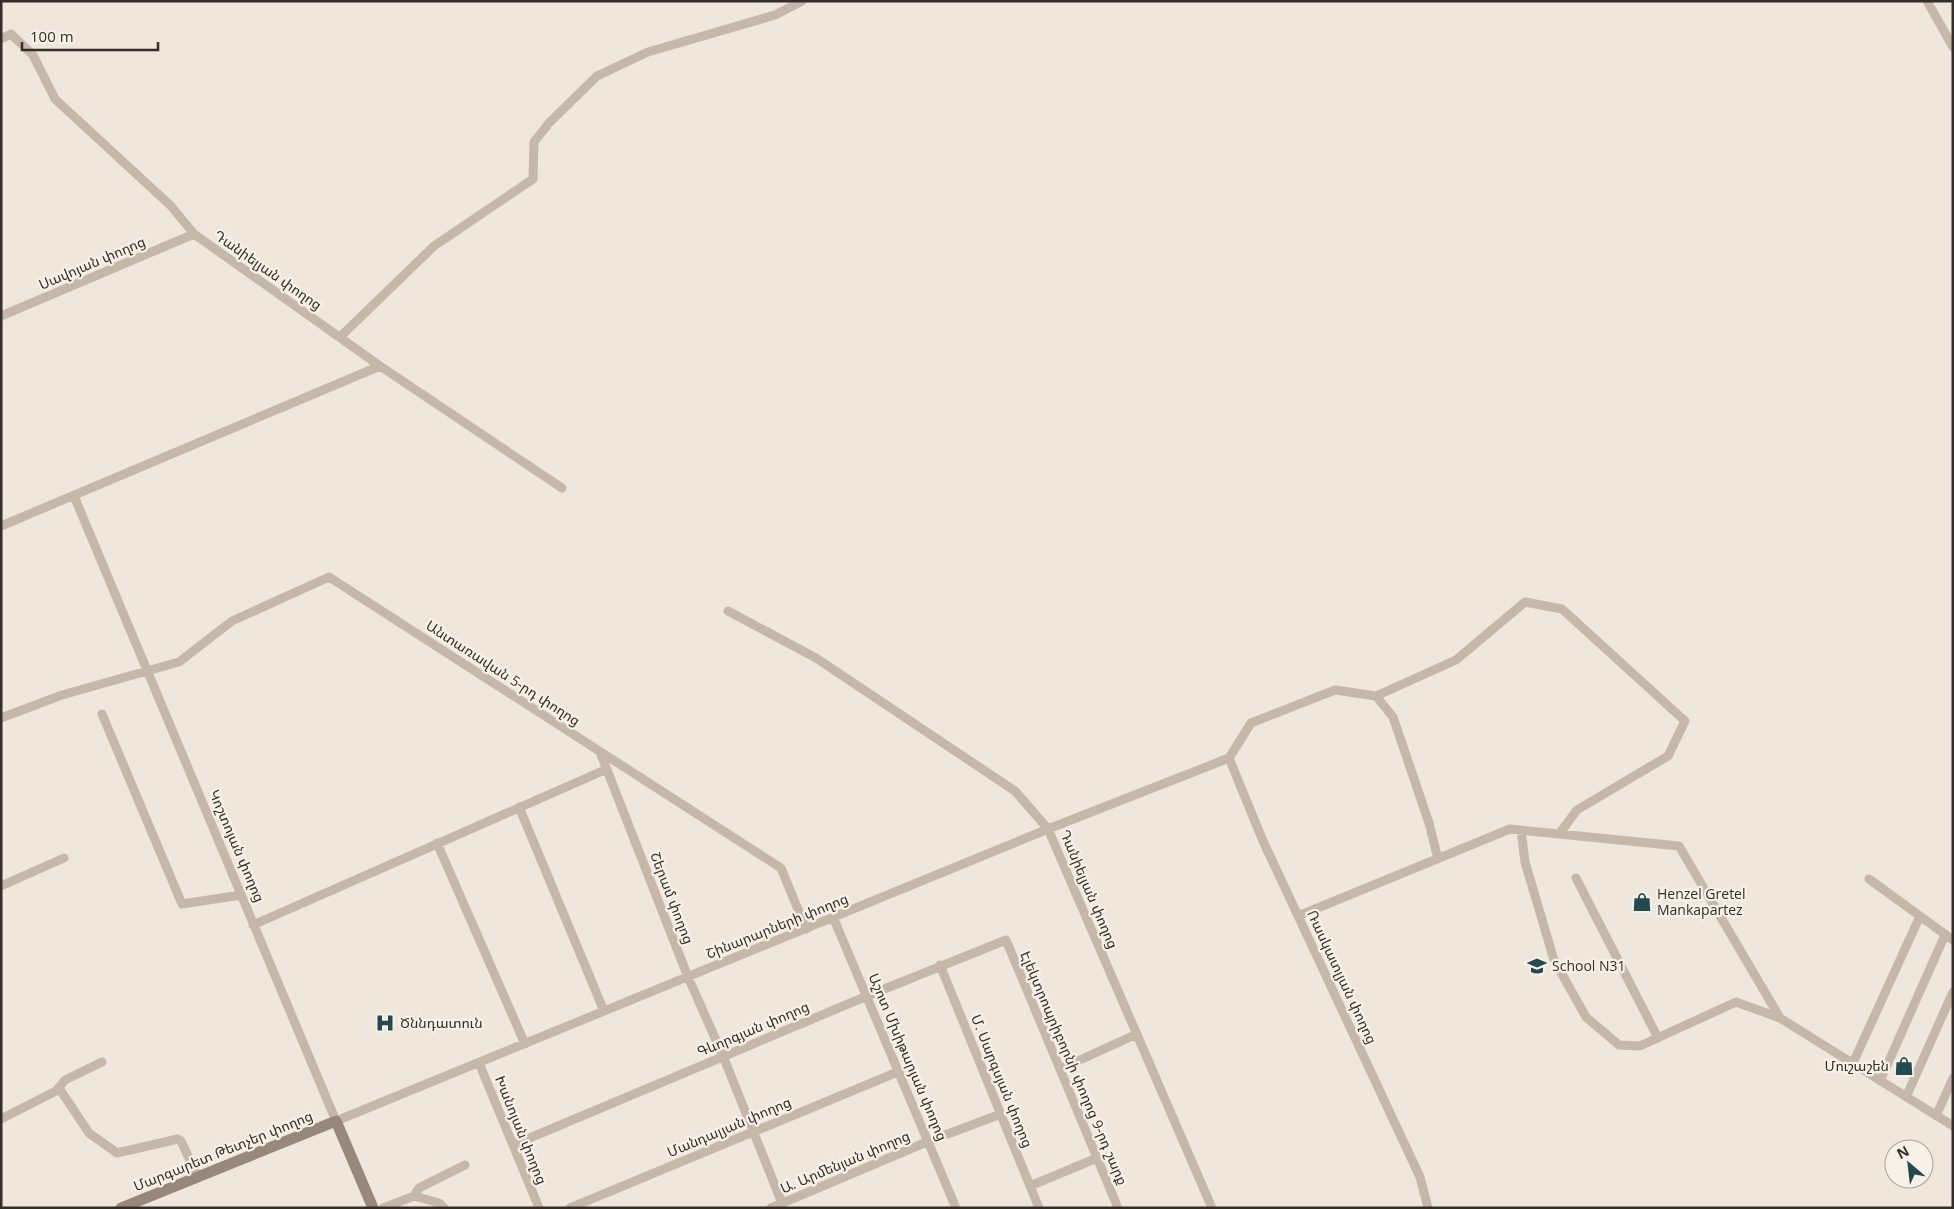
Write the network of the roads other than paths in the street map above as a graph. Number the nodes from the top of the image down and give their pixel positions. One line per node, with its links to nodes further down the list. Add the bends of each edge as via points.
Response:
1 (802, 1): 7 (street, via 775,15 648,52 597,76 534,142 533,179 434,246)
2 (1927, 1): 4 (street)
3 (1, 39): 5 (street, Դանիելյան փողոց, via 11,34 33,55 55,99 171,206)
4 (1953, 47)
5 (194, 234): 6 (street, Սավոյան փողոց); 7 (street, Դանիելյան փողոց)
6 (1, 316)
7 (340, 337): 8 (street, Դանիելյան փողոց)
8 (380, 366): 9 (street, Դանիելյան փողոց); 10 (street)
9 (562, 488)
10 (74, 496): 11 (street); 13 (street, Կոշտոյան փողոց)
11 (1, 526)
12 (728, 611): 21 (street, Դանիելյան փողոց, via 816,658 1015,791)
13 (147, 672): 16 (street, via 62,695); 17 (street, Անտառավան 5-րդ փողոց, via 178,662 232,621 329,577); 30 (street, Կոշտոյան փողոց)
14 (1376, 696): 18 (street, via 1335,690 1251,723); 23 (street, via 1456,660 1525,602 1562,609 1685,721 1668,756 1577,810); 26 (street, via 1393,717 1429,822)
15 (102, 714): 30 (street, via 182,904)
16 (1, 718)
17 (600, 752): 19 (street, Շերամ փողոց); 35 (street, Անտառավան 5-րդ փողոց, via 781,868)
18 (1229, 758): 21 (street, Շինարարների փողոց); 31 (street, Ռասկատլյան փողոց)
19 (607, 769): 20 (street); 39 (street, Շերամ փողոց)
20 (519, 807): 24 (street); 42 (street)
21 (1048, 830): 33 (street, Շինարարների փողոց); 44 (street, Դանիելյան փողոց)
22 (1521, 830): 23 (street); 26 (street, via 1510,829); 45 (street, via 1525,862 1554,960 1586,1017 1619,1045 1640,1046)
23 (1559, 834): 43 (street, via 1679,846)
24 (437, 843): 34 (street); 46 (street)
25 (64, 858): 29 (street)
26 (1438, 859): 31 (street)
27 (1576, 878): 45 (street)
28 (1869, 879): 32 (street)
29 (1, 886)
30 (241, 895): 34 (street, Կոշտոյան փողոց)
31 (1298, 916): 82 (street, Ռասկատլյան փողոց, via 1420,1177)
32 (1920, 916): 36 (street); 50 (street)
33 (834, 917): 35 (street, Շինարարների փողոց); 41 (street, Աշոտ Մխիթարյան փողոց)
34 (253, 925): 60 (street, Կոշտոյան փողոց)
35 (806, 929): 39 (street, Շինարարների փողոց)
36 (1949, 937): 54 (street)
37 (1006, 940): 38 (street, Գևորգյան փողոց); 51 (street, Էլեկտրոպրիբորնի փողոց 9-րդ շարք)
38 (940, 965): 41 (street, Գևորգյան փողոց); 57 (street, Մ. Սարգսյան փողոց)
39 (688, 977): 42 (street, Շինարարների փողոց); 47 (street, Շերամ փողոց)
40 (1953, 992): 56 (street)
41 (867, 996): 47 (street, Գևորգյան փողոց); 52 (street, Աշոտ Մխիթարյան փողոց)
42 (604, 1011): 46 (street, Շինարարների փողոց)
43 (1780, 1018): 45 (street, via 1736,1002); 50 (street)
44 (1137, 1034): 51 (street); 81 (street, Դանիելյան փողոց)
45 (1658, 1038)
46 (526, 1044): 49 (street, Շինարարների փողոց)
47 (723, 1056): 62 (street, Շերամ փողոց); 64 (street, Գևորգյան փողոց)
48 (102, 1062): 55 (street, via 65,1080)
49 (479, 1063): 60 (street, Շինարարների փողոց); 64 (street, Խանոյան փողոց)
50 (1853, 1063): 54 (street)
51 (1060, 1068): 65 (street, Էլեկտրոպրիբորնի փողոց 9-րդ շարք)
52 (900, 1071): 62 (street, Մանդալյան փողոց); 63 (street, Աշոտ Մխիթարյան փողոց)
53 (1953, 1078): 58 (street)
54 (1880, 1081): 56 (street)
55 (58, 1088): 59 (street); 67 (street, via 89,1133 117,1153 178,1138)
56 (1906, 1097): 58 (street)
57 (1001, 1114): 63 (street, Ա. Արմենյան փողոց); 68 (street, Մ. Սարգսյան փողոց)
58 (1936, 1116): 61 (street)
59 (1, 1119)
60 (336, 1121): 67 (street, Մարգարետ Թետչեր փողոց); 72 (street, Կոշտոյան փողոց)
61 (1953, 1126)
62 (754, 1131): 70 (street, Շերամ փողոց); 76 (street, Մանդալյան փողոց)
63 (929, 1141): 70 (street, Ա. Արմենյան փողոց); 78 (street, Աշոտ Մխիթարյան փողոց)
64 (513, 1145): 75 (street, Խանոյան փողոց)
65 (1097, 1158): 68 (street); 80 (street, Էլեկտրոպրիբորնի փողոց 9-րդ շարք)
66 (465, 1165): 69 (street, via 419,1188)
67 (198, 1177): 71 (street, Մարգարետ Թետչեր փողոց)
68 (1030, 1186): 79 (street, Մ. Սարգսյան փողոց)
69 (414, 1196): 73 (street); 74 (street, via 439,1203)
70 (782, 1203): 77 (street, Ա. Արմենյան փողոց)
71 (121, 1208)
72 (373, 1208)
73 (383, 1208)
74 (444, 1208)
75 (539, 1208)
76 (570, 1208)
77 (771, 1208)
78 (956, 1208)
79 (1039, 1208)
80 (1118, 1208)
81 (1212, 1208)
82 (1428, 1208)

